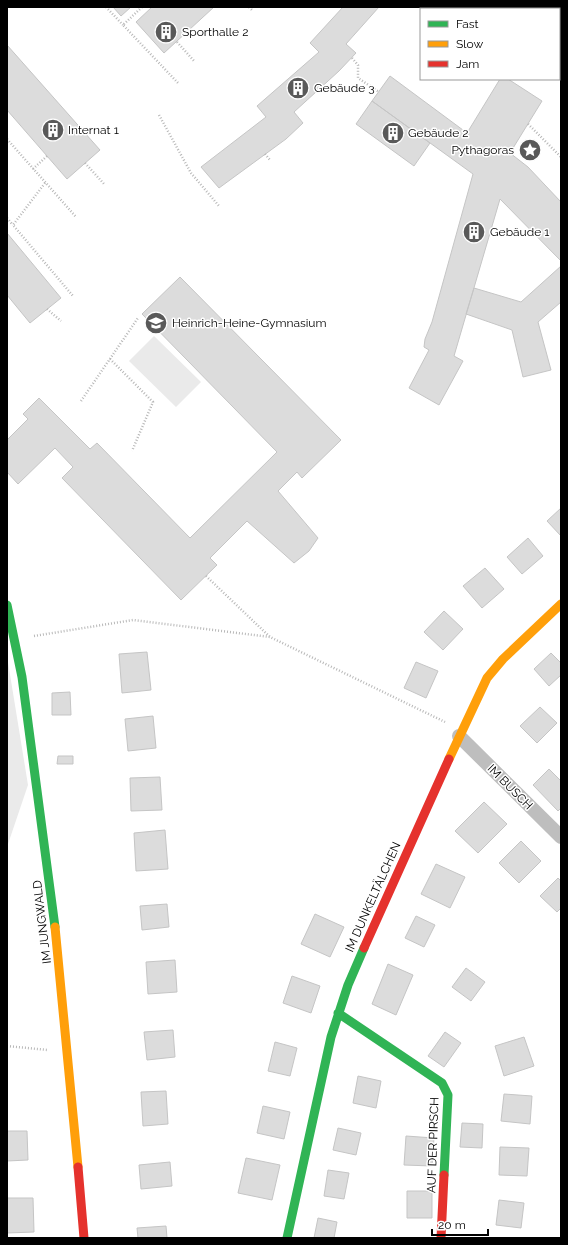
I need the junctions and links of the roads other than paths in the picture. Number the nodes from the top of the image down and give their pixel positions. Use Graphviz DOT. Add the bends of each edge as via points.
graph roads {
  1 [pos="561,604"];
  2 [pos="7,605"];
  3 [pos="459,736"];
  4 [pos="561,837"];
  5 [pos="338,1013"];
  6 [pos="84,1238"];
  7 [pos="287,1238"];
  8 [pos="441,1238"];
  1 -- 3 [label="street, IM DUNKELTÄLCHEN" via="503,659 488,678"];
  2 -- 6 [label="street, IM JUNGWALD" via="16,637 45,847 69,1052"];
  3 -- 4 [label="street, IM BUSCH"];
  3 -- 5 [label="street, IM DUNKELTÄLCHEN" via="348,985"];
  5 -- 7 [label="street, IM DUNKELTÄLCHEN"];
  5 -- 8 [label="street, AUF DER PIRSCH" via="442,1083 448,1095"];
}
